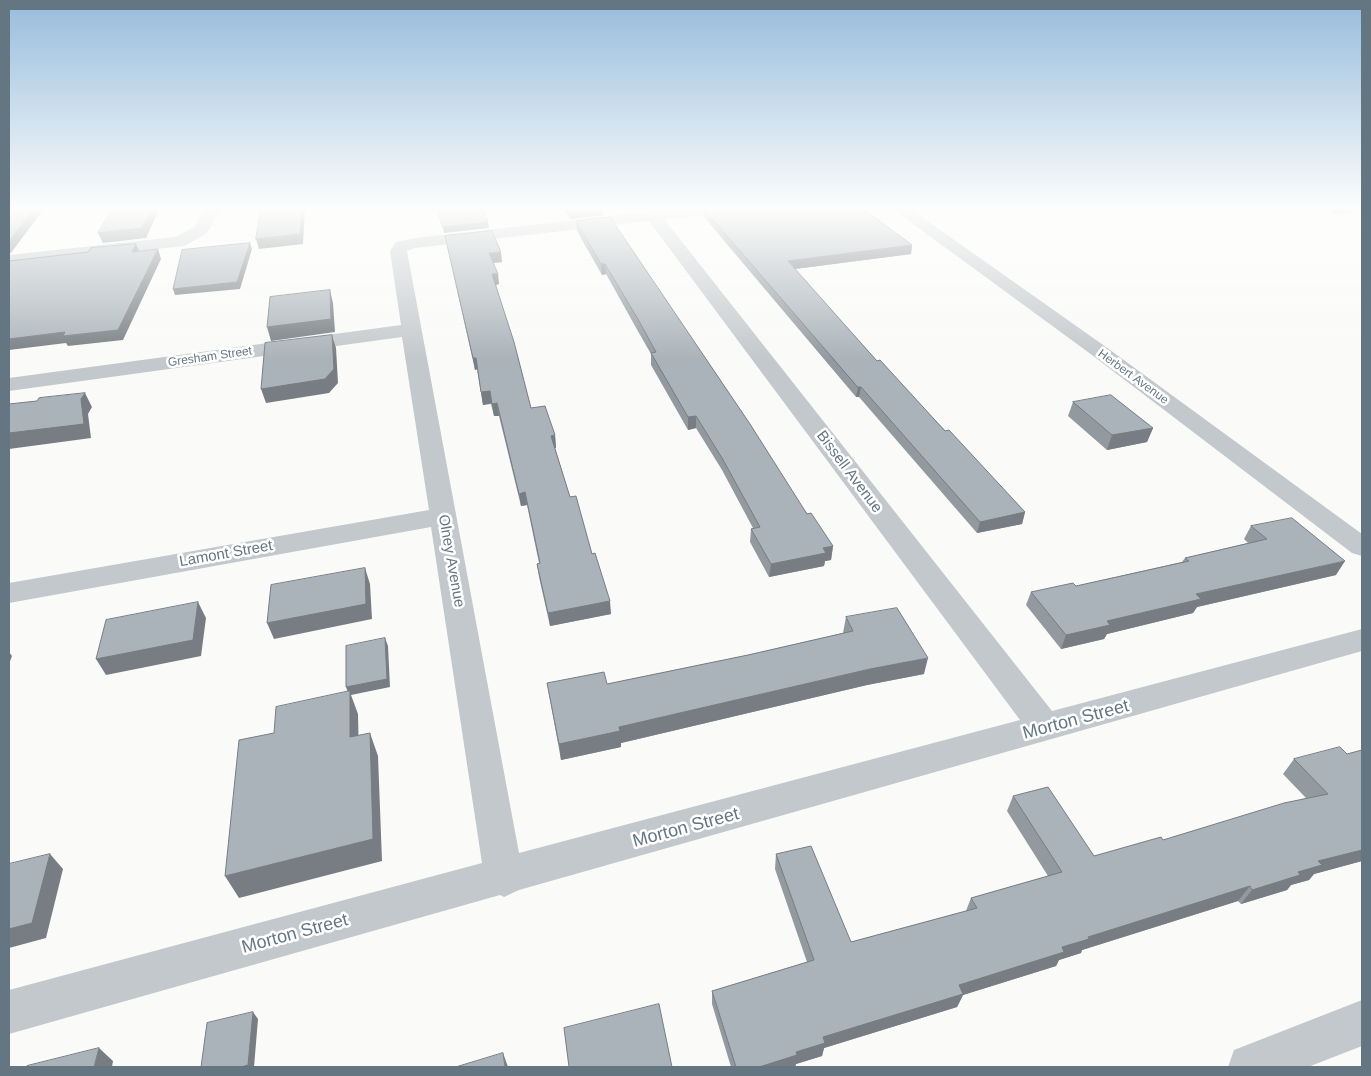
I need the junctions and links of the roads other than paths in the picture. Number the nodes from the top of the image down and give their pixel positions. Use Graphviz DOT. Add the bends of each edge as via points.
graph roads {
  1 [pos="400,260"];
  2 [pos="687,260"];
  3 [pos="972,260"];
  4 [pos="411,330"];
  5 [pos="9,384"];
  6 [pos="443,516"];
  7 [pos="1362,548"];
  8 [pos="9,593"];
  9 [pos="1362,640"];
  10 [pos="1045,728"];
  11 [pos="504,878"];
  12 [pos="9,1012"];
  13 [pos="1362,1023"];
  14 [pos="1252,1067"];
  1 -- 4 [label="street, Olney Avenue"];
  2 -- 10 [label="street, Bissell Avenue"];
  3 -- 7 [label="street, Herbert Avenue"];
  4 -- 5 [label="street, Gresham Street"];
  4 -- 6 [label="street, Olney Avenue"];
  6 -- 8 [label="street, Lamont Street"];
  6 -- 11 [label="street, Olney Avenue"];
  9 -- 10 [label="street, Morton Street"];
  10 -- 11 [label="street, Morton Street"];
  11 -- 12 [label="street, Morton Street"];
  13 -- 14 [label="street"];
}
